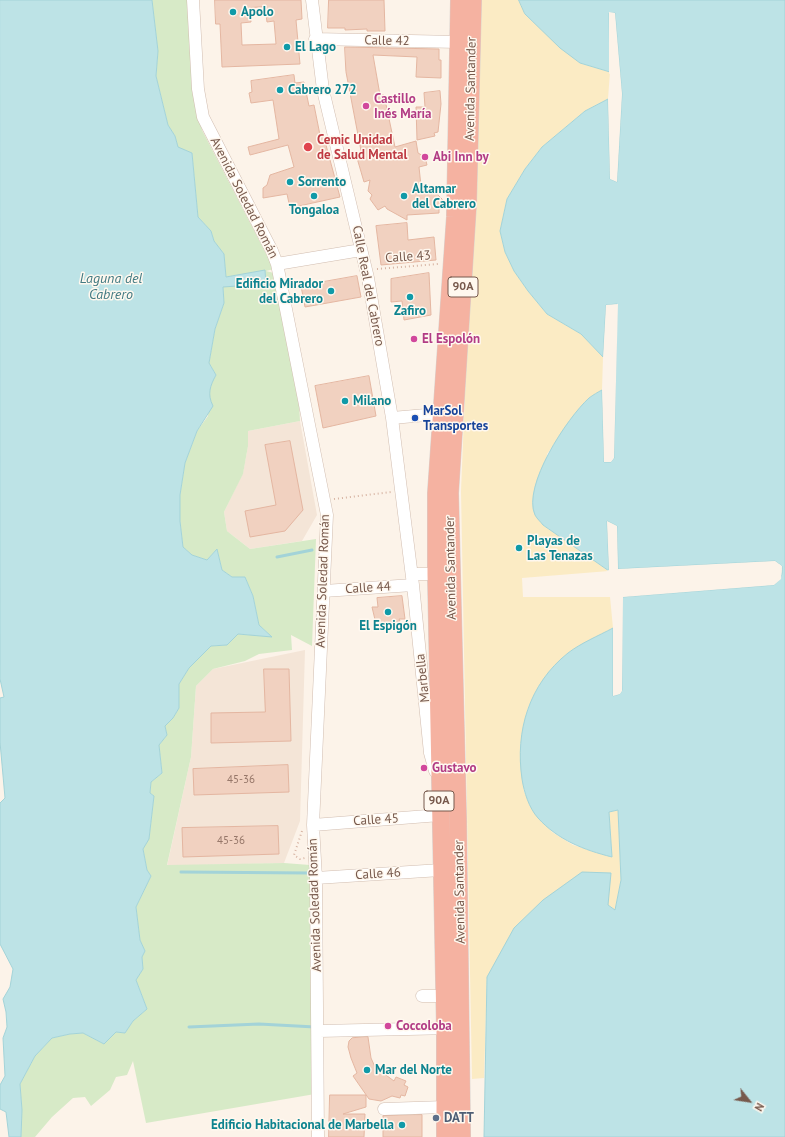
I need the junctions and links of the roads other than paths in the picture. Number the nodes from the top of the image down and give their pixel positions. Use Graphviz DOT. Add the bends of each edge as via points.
graph roads {
  1 [pos="193,0"];
  2 [pos="312,0"];
  3 [pos="459,0"];
  4 [pos="473,0"];
  5 [pos="315,39"];
  6 [pos="458,42"];
  7 [pos="361,250"];
  8 [pos="277,264"];
  9 [pos="441,417"];
  10 [pos="392,418"];
  11 [pos="444,574"];
  12 [pos="412,579"];
  13 [pos="324,591"];
  14 [pos="439,782"];
  15 [pos="440,815"];
  16 [pos="309,829"];
  17 [pos="440,870"];
  18 [pos="316,878"];
  19 [pos="422,996"];
  20 [pos="444,996"];
  21 [pos="462,1027"];
  22 [pos="444,1028"];
  23 [pos="318,1031"];
  24 [pos="445,1106"];
  25 [pos="384,1109"];
  26 [pos="318,1137"];
  27 [pos="445,1137"];
  28 [pos="462,1137"];
  1 -- 8 [label="street, Avenida Soledad Román" via="198,89 203,117"];
  2 -- 5 [label="street, Calle Real del Cabrero"];
  3 -- 6 [label="highway, Avenida Santander / 90A"];
  4 -- 11 [label="highway, Avenida Santander / 90A" via="468,203"];
  5 -- 6 [label="street, Calle 42"];
  5 -- 7 [label="street, Calle Real del Cabrero" via="323,90"];
  6 -- 9 [label="highway, Avenida Santander / 90A" via="455,217"];
  7 -- 8 [label="street"];
  7 -- 10 [label="street, Calle Real del Cabrero"];
  8 -- 13 [label="street, Avenida Soledad Román" via="325,500 327,531"];
  9 -- 10 [label="street" via="426,415"];
  9 -- 11 [label="highway, Avenida Santander / 90A" via="436,493"];
  10 -- 12 [label="street, Calle Real del Cabrero"];
  11 -- 12 [label="street, Calle 44"];
  11 -- 14 [label="highway, Avenida Santander / 90A"];
  11 -- 21 [label="highway, Avenida Santander / 90A"];
  12 -- 13 [label="street, Calle 44"];
  12 -- 14 [label="street, Marbella" via="430,753"];
  13 -- 16 [label="street, Avenida Soledad Román"];
  14 -- 15 [label="highway, Avenida Santander / 90A"];
  15 -- 16 [label="street, Calle 45"];
  15 -- 17 [label="highway, Avenida Santander / 90A"];
  16 -- 18 [label="street, Avenida Soledad Román"];
  17 -- 18 [label="street, Calle 46"];
  17 -- 20 [label="highway, Avenida Santander / 90A"];
  18 -- 23 [label="street, Avenida Soledad Román"];
  19 -- 20 [label="street"];
  20 -- 22 [label="highway, Avenida Santander / 90A"];
  21 -- 22 [label="street"];
  21 -- 28 [label="highway, Avenida Santander / 90A"];
  22 -- 23 [label="street"];
  22 -- 24 [label="highway, Avenida Santander / 90A"];
  23 -- 26 [label="street, Avenida Soledad Román"];
  24 -- 25 [label="street"];
  24 -- 27 [label="highway, Avenida Santander / 90A"];
}
